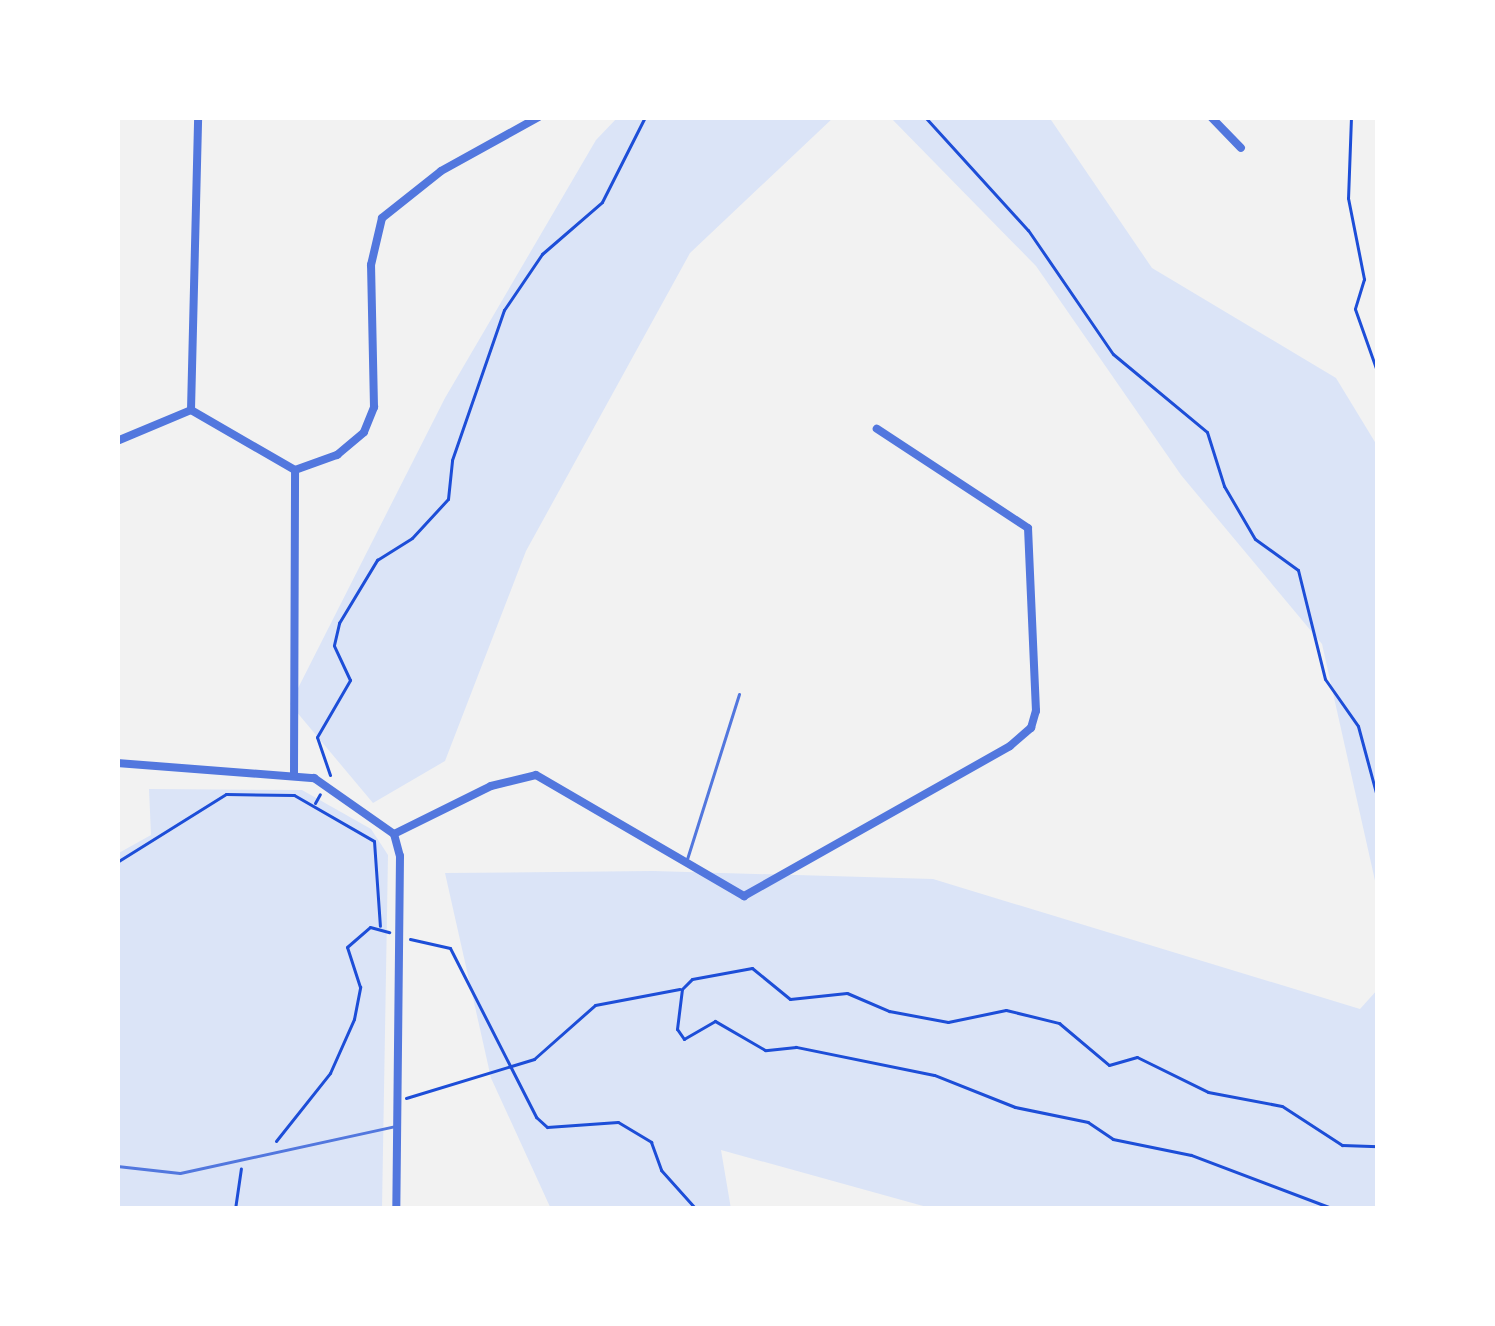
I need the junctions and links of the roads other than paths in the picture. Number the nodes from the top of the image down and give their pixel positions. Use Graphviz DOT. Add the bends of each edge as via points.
graph roads {
  1 [pos="199,117"];
  2 [pos="539,117"];
  3 [pos="1211,117"];
  4 [pos="1241,148"];
  5 [pos="191,410"];
  6 [pos="878,429"];
  7 [pos="117,441"];
  8 [pos="295,470"];
  9 [pos="740,694"];
  10 [pos="117,763"];
  11 [pos="294,774"];
  12 [pos="394,834"];
  13 [pos="686,861"];
  14 [pos="397,1125"];
  15 [pos="117,1166"];
  16 [pos="396,1209"];
  1 -- 5 [label="street"];
  2 -- 8 [label="street" via="441,171 382,218 371,265 374,407 364,432 337,455"];
  3 -- 4 [label="street"];
  5 -- 7 [label="street"];
  5 -- 8 [label="street"];
  6 -- 13 [label="street" via="1028,528 1031,728 744,896"];
  8 -- 11 [label="street"];
  9 -- 13 [label="lane"];
  10 -- 11 [label="street" via="220,776"];
  11 -- 12 [label="street" via="325,785"];
  12 -- 13 [label="street" via="491,786 536,775"];
  12 -- 14 [label="street"];
  14 -- 15 [label="lane" via="180,1173"];
  14 -- 16 [label="street"];
}
